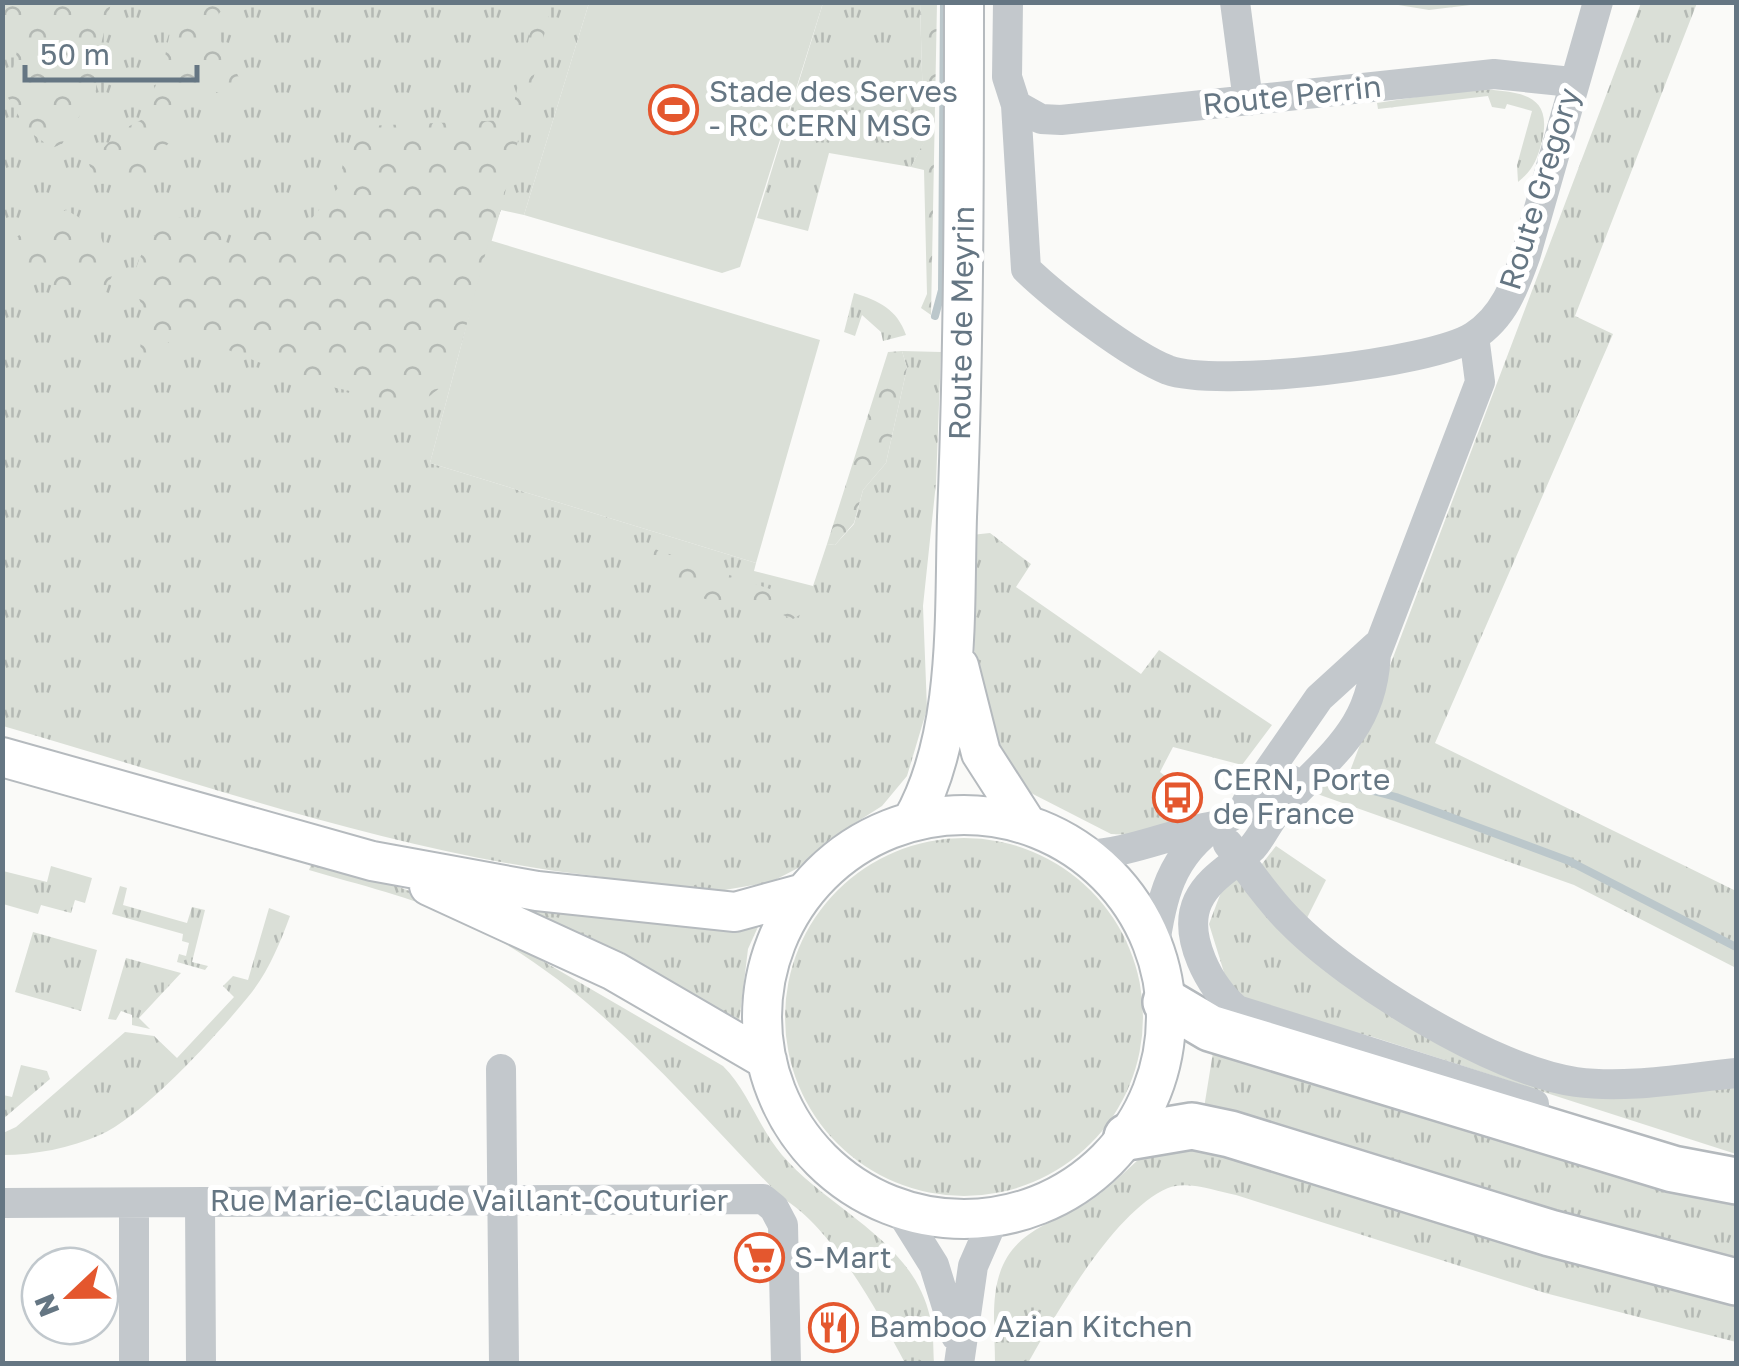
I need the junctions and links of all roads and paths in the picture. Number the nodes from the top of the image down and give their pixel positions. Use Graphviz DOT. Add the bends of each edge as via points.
graph roads {
  1 [pos="964,2"];
  2 [pos="1008,2"];
  3 [pos="1235,2"];
  4 [pos="1598,2"];
  5 [pos="1572,82"];
  6 [pos="1248,101"];
  7 [pos="1016,105"];
  8 [pos="1474,336"];
  9 [pos="953,642"];
  10 [pos="1376,646"];
  11 [pos="2,756"];
  12 [pos="1227,819"];
  13 [pos="912,821"];
  14 [pos="1026,822"];
  15 [pos="1085,855"];
  16 [pos="1240,859"];
  17 [pos="372,860"];
  18 [pos="804,893"];
  19 [pos="1154,951"];
  20 [pos="1166,1002"];
  21 [pos="767,1060"];
  22 [pos="501,1069"];
  23 [pos="1736,1074"];
  24 [pos="1128,1137"];
  25 [pos="1736,1169"];
  26 [pos="1736,1181"];
  27 [pos="503,1202"];
  28 [pos="2,1203"];
  29 [pos="134,1203"];
  30 [pos="200,1203"];
  31 [pos="899,1209"];
  32 [pos="994,1218"];
  33 [pos="1736,1282"];
  34 [pos="958,1354"];
  35 [pos="134,1364"];
  36 [pos="201,1364"];
  37 [pos="504,1364"];
  38 [pos="786,1364"];
  1 -- 9 [label="main road, Route de Meyrin"];
  2 -- 7 [label="street" via="1008,77"];
  3 -- 6 [label="street"];
  4 -- 5 [label="street, Route Gregory"];
  5 -- 6 [label="street, Route Perrin" via="1494,74"];
  5 -- 8 [label="street, Route Gregory" via="1512,292"];
  6 -- 7 [label="street, Route Perrin" via="1061,120 1041,119"];
  7 -- 8 [label="street" via="1026,269 1149,360 1226,380 1436,350"];
  8 -- 10 [label="street" via="1480,382"];
  9 -- 13 [label="main road, Route de Meyrin" via="939,758"];
  9 -- 14 [label="main road, Route de Meyrin" via="980,753"];
  10 -- 12 [label="street" via="1371,674 1341,729 1282,788"];
  10 -- 16 [label="street" via="1376,676 1351,737 1276,812"];
  11 -- 17 [label="main road"];
  12 -- 15 [label="street" via="1127,852"];
  12 -- 16 [label="street"];
  12 -- 19 [label="street" via="1186,854 1166,882"];
  13 -- 14 [label="main road" via="966,814"];
  13 -- 18 [label="main road" via="853,848"];
  14 -- 15 [label="main road"];
  15 -- 19 [label="main road" via="1130,904"];
  16 -- 23 [label="street" via="1277,908 1321,948 1502,1062 1555,1079 1612,1084"];
  16 -- 25 [label="street" via="1207,887 1194,920 1212,982 1237,1010"];
  17 -- 18 [label="main road" via="690,910 740,912"];
  17 -- 21 [label="main road" via="614,971"];
  18 -- 21 [label="main road" via="766,969"];
  19 -- 20 [label="main road"];
  20 -- 24 [label="main road" via="1158,1076"];
  20 -- 26 [label="highway" via="1210,1028 1673,1170"];
  21 -- 31 [label="main road" via="804,1141 852,1185"];
  22 -- 27 [label="street"];
  24 -- 32 [label="main road" via="1071,1188"];
  24 -- 33 [label="highway" via="1192,1126 1230,1134"];
  27 -- 30 [label="street, Rue Marie-Claude Vaillant-Couturier"];
  27 -- 37 [label="street"];
  27 -- 38 [label="street, Rue Marie-Claude Vaillant-Couturier" via="763,1199 783,1225"];
  28 -- 29 [label="street, Rue Marie-Claude Vaillant-Couturier"];
  29 -- 30 [label="street, Rue Marie-Claude Vaillant-Couturier"];
  29 -- 35 [label="street"];
  30 -- 36 [label="street"];
  31 -- 32 [label="main road" via="945,1220"];
  31 -- 34 [label="street" via="934,1265"];
  32 -- 34 [label="street" via="973,1266"];
}
